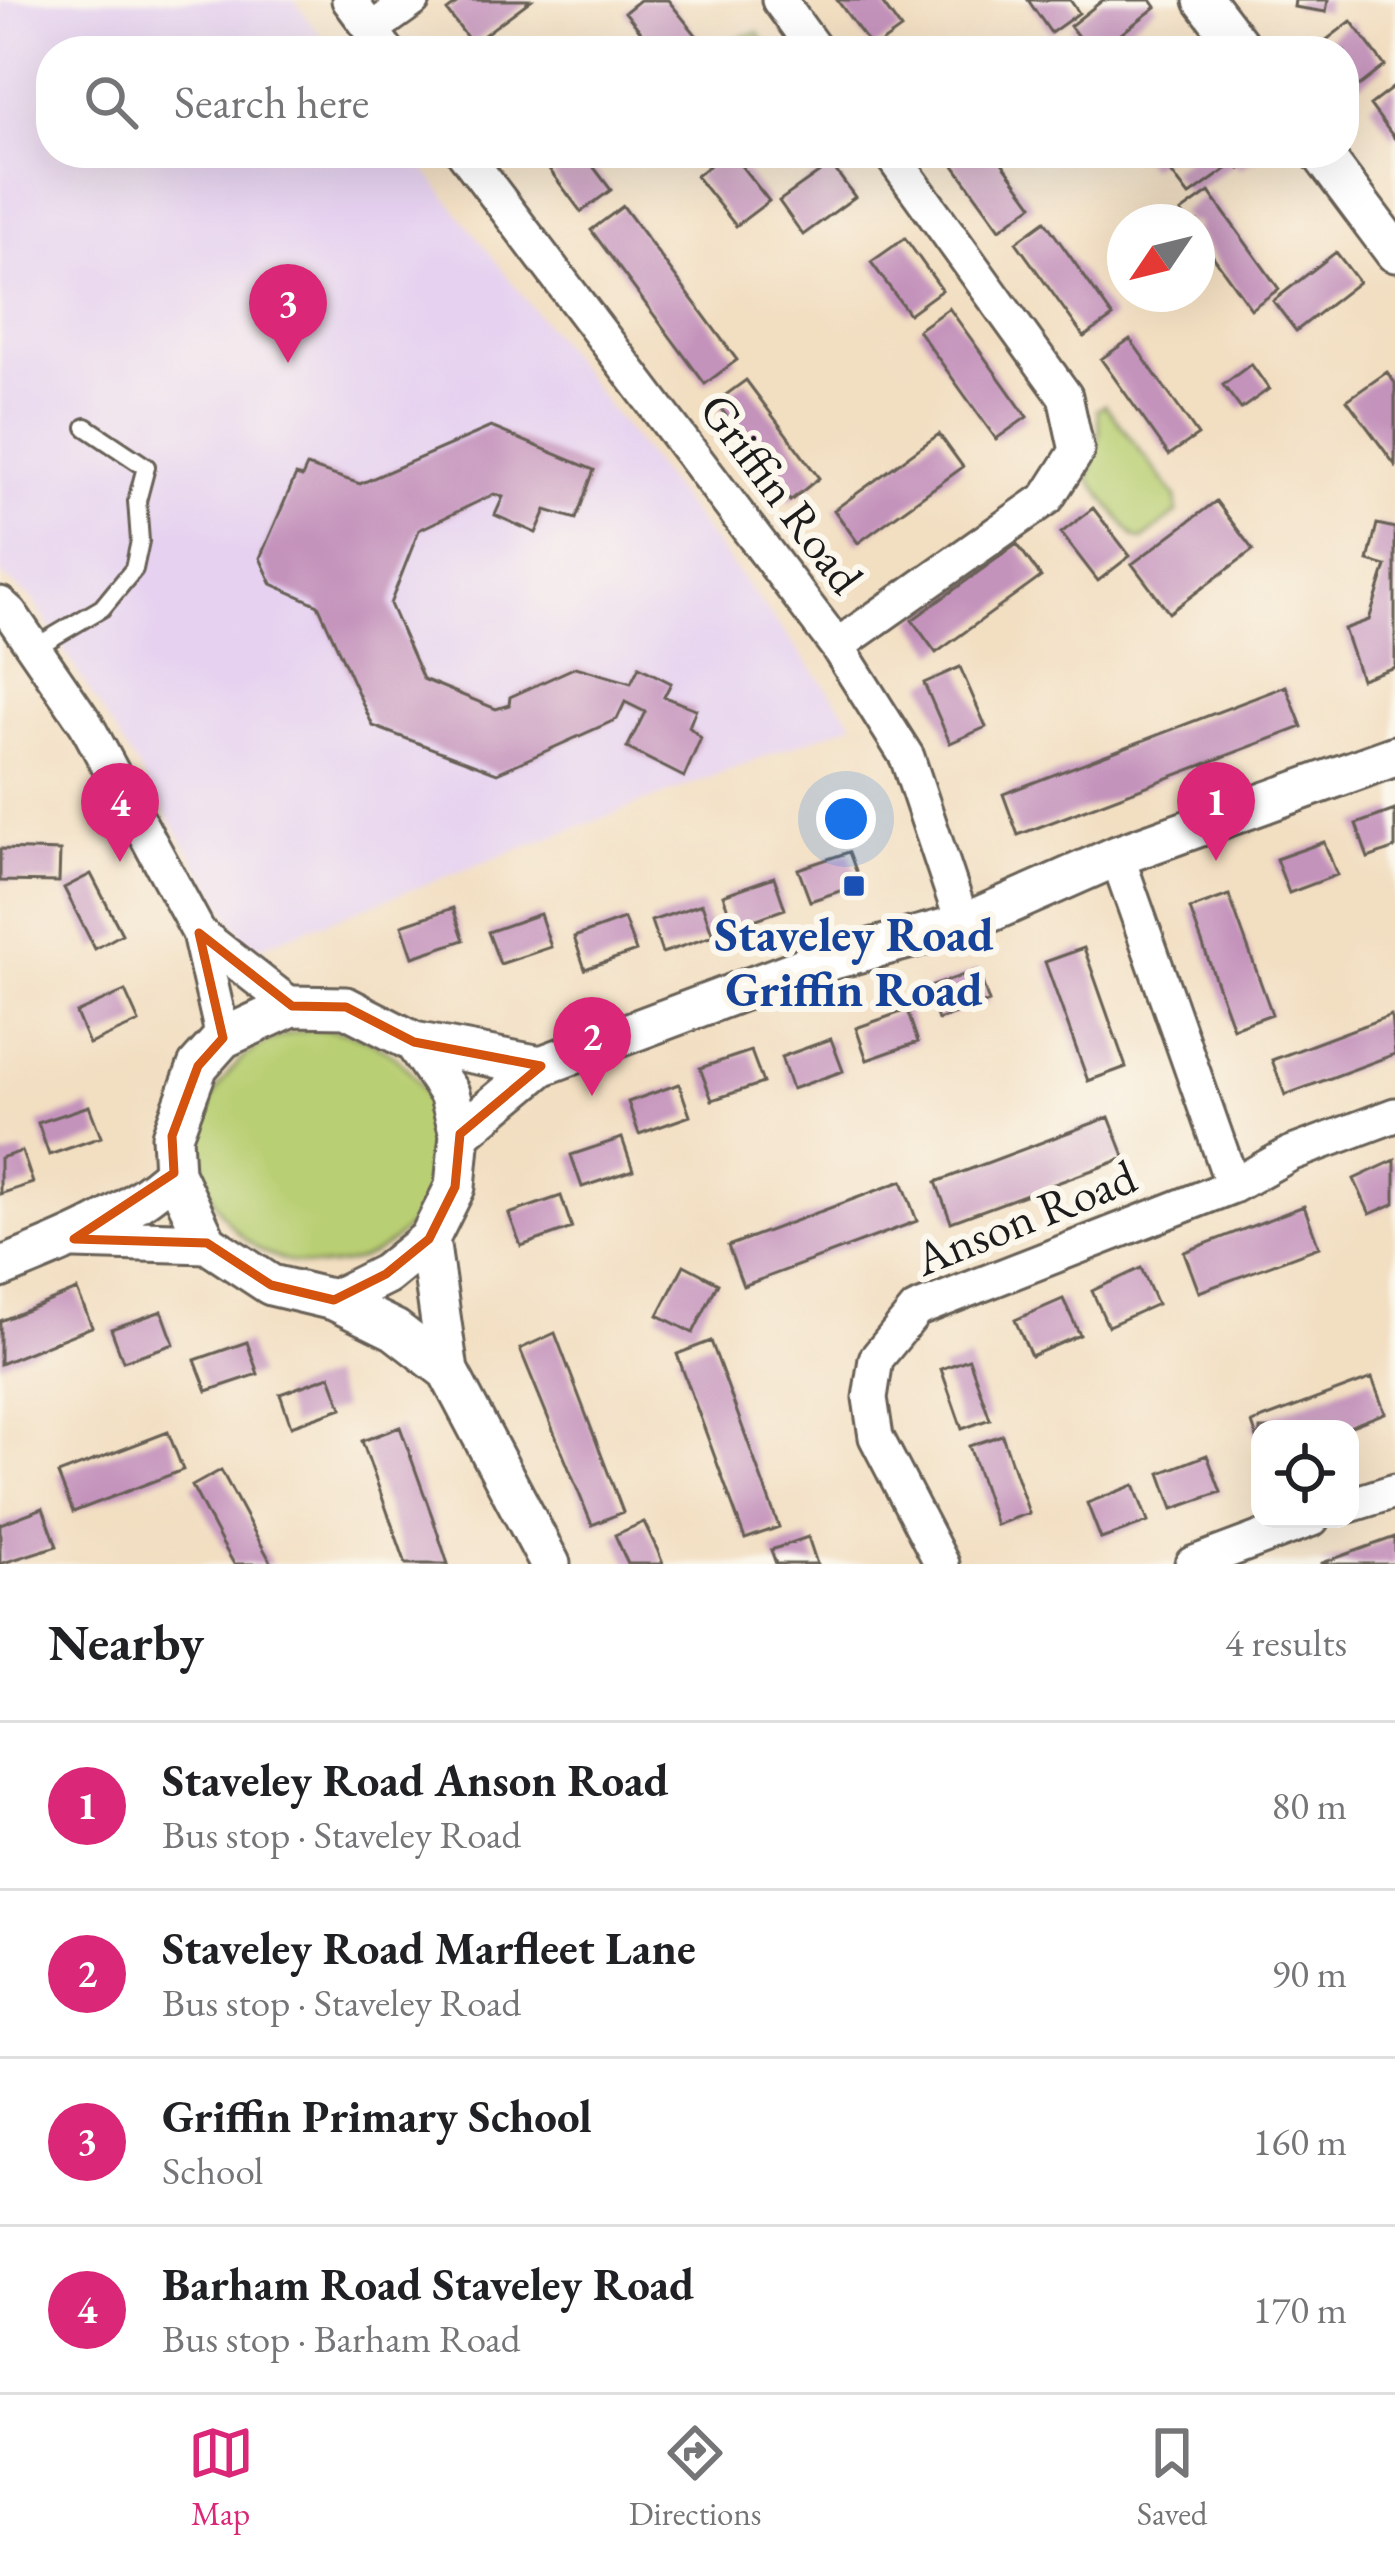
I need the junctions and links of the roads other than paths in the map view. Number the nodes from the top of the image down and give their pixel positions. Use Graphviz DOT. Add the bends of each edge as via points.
graph roads {
  1 [pos="349,0"];
  2 [pos="413,0"];
  3 [pos="779,0"];
  4 [pos="1204,0"];
  5 [pos="376,36"];
  6 [pos="382,36"];
  7 [pos="805,36"];
  8 [pos="1232,36"];
  9 [pos="475,168"];
  10 [pos="901,168"];
  11 [pos="1332,168"];
  12 [pos="1395,252"];
  13 [pos="86,427"];
  14 [pos="0,604"];
  15 [pos="837,646"];
  16 [pos="34,648"];
  17 [pos="1395,756"];
  18 [pos="1118,856"];
  19 [pos="963,924"];
  20 [pos="200,933"];
  21 [pos="292,1006"];
  22 [pos="223,1038"];
  23 [pos="414,1042"];
  24 [pos="541,1066"];
  25 [pos="1395,1115"];
  26 [pos="460,1134"];
  27 [pos="174,1173"];
  28 [pos="1233,1186"];
  29 [pos="74,1239"];
  30 [pos="429,1239"];
  31 [pos="207,1243"];
  32 [pos="0,1268"];
  33 [pos="334,1300"];
  34 [pos="448,1371"];
  35 [pos="1395,1491"];
  36 [pos="1359,1501"];
  37 [pos="1288,1528"];
  38 [pos="550,1564"];
  39 [pos="942,1564"];
  40 [pos="1192,1564"];
  1 -- 5 [label="street"];
  2 -- 6 [label="street"];
  3 -- 7 [label="street"];
  4 -- 8 [label="street"];
  9 -- 15 [label="street, Griffin Road"];
  10 -- 15 [label="street" via="1065,396 1077,451 1047,498"];
  11 -- 12 [label="street"];
  13 -- 16 [label="lane" via="146,467 134,569 102,608"];
  14 -- 16 [label="street"];
  15 -- 19 [label="street, Griffin Road" via="908,757"];
  16 -- 20 [label="street" via="86,724"];
  17 -- 18 [label="street"];
  18 -- 19 [label="street"];
  18 -- 28 [label="street"];
  19 -- 24 [label="street" via="808,966"];
  20 -- 21 [label="street"];
  20 -- 22 [label="street"];
  21 -- 22 [label="street"];
  21 -- 23 [label="street" via="346,1007"];
  22 -- 27 [label="street" via="198,1066 172,1136"];
  23 -- 24 [label="street"];
  23 -- 26 [label="street" via="449,1093"];
  24 -- 26 [label="street"];
  25 -- 28 [label="street, Anson Road" via="1290,1154"];
  26 -- 30 [label="street" via="455,1187"];
  27 -- 29 [label="street"];
  27 -- 31 [label="street"];
  28 -- 39 [label="street, Anson Road" via="916,1310 876,1360 875,1437"];
  29 -- 31 [label="street"];
  29 -- 32 [label="street"];
  30 -- 33 [label="street" via="386,1274"];
  30 -- 34 [label="street"];
  31 -- 33 [label="street" via="271,1285"];
  33 -- 34 [label="street" via="394,1330"];
  34 -- 38 [label="street"];
  35 -- 36 [label="street"];
  37 -- 40 [label="street"];
}
